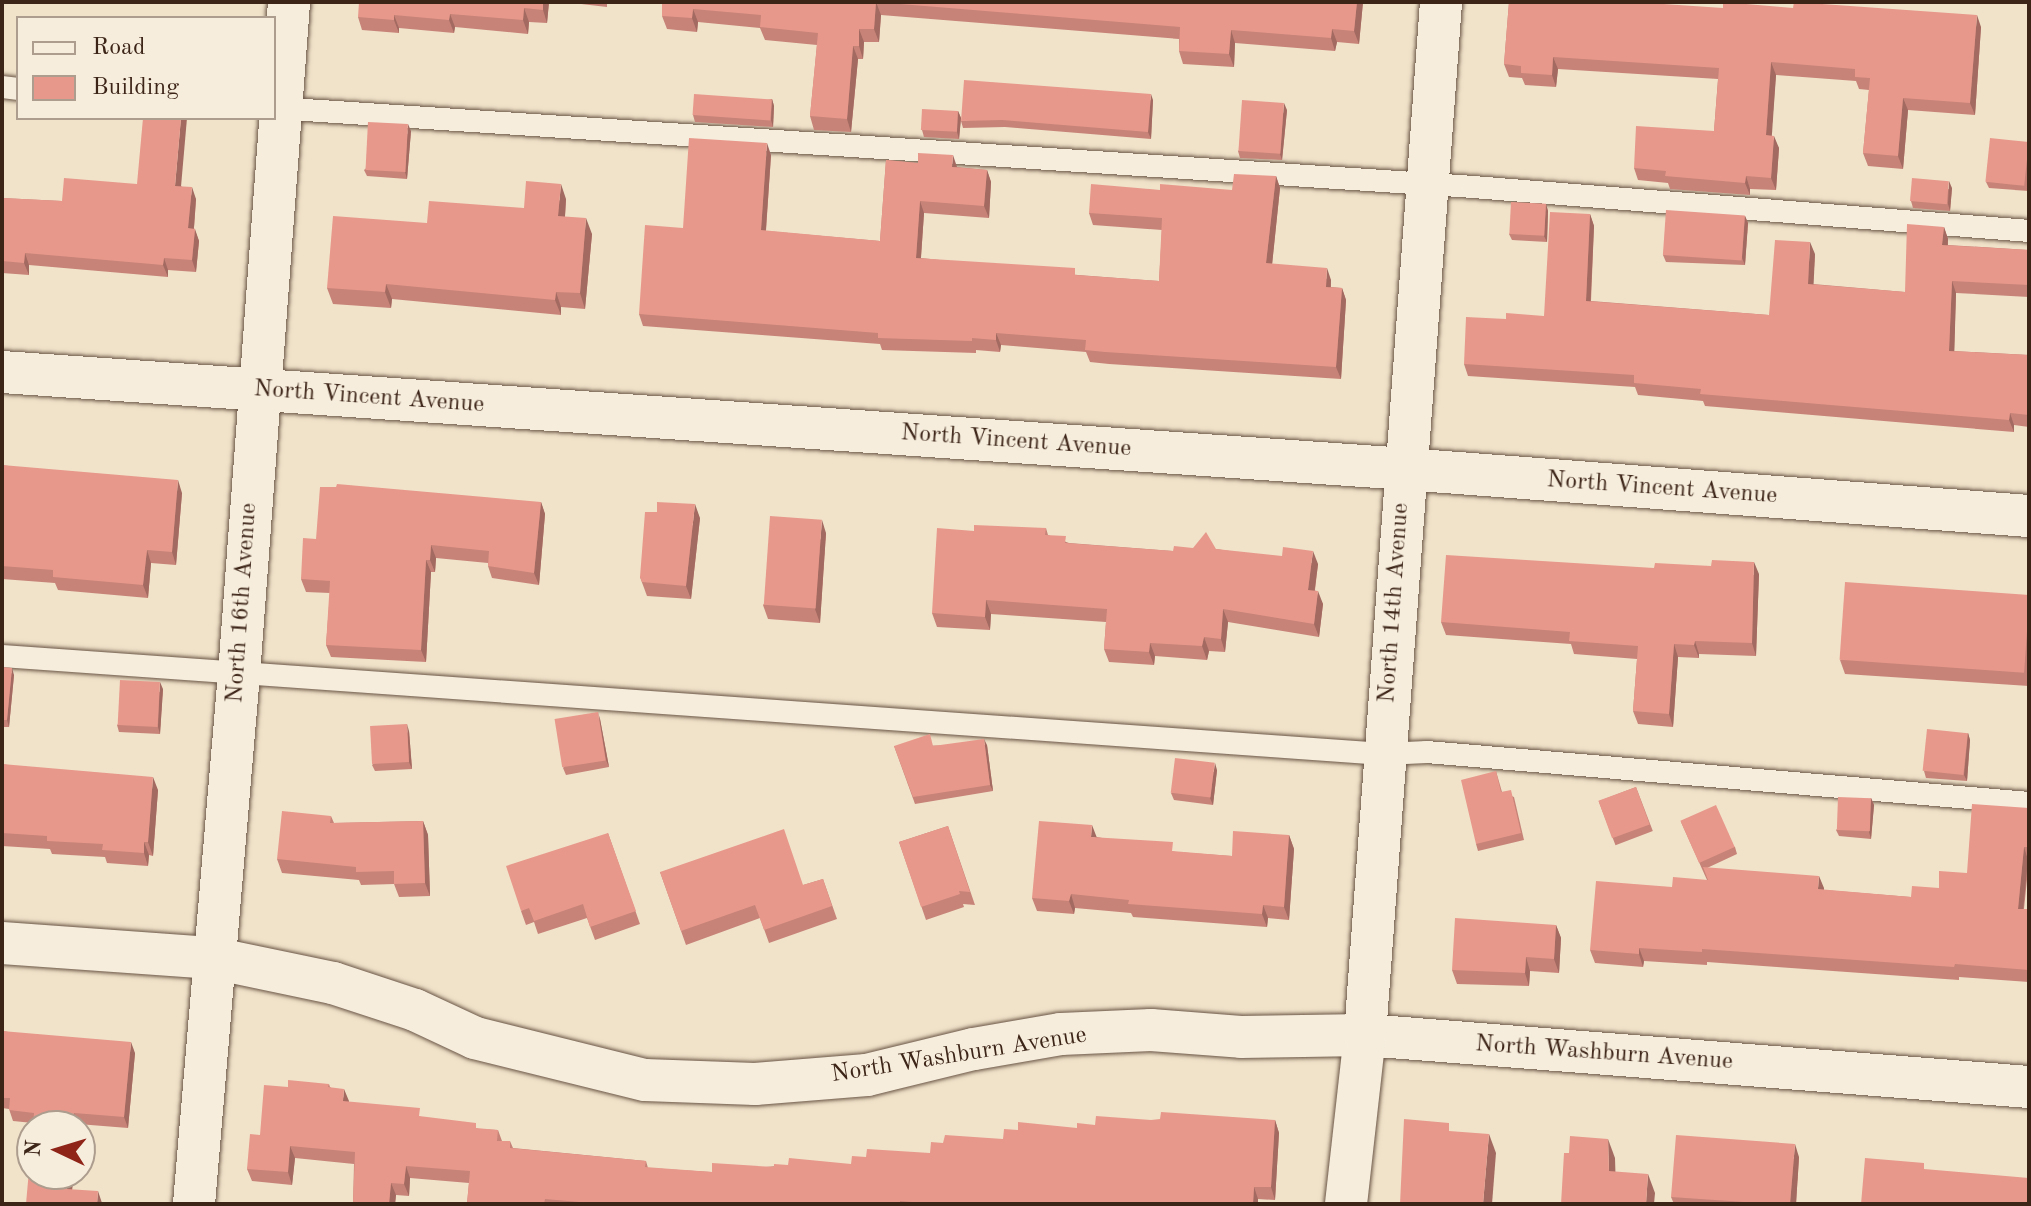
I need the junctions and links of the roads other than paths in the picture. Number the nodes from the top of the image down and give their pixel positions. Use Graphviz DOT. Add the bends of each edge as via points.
graph roads {
  1 [pos="289,2"];
  2 [pos="1441,2"];
  3 [pos="277,108"];
  4 [pos="1427,184"];
  5 [pos="2029,231"];
  6 [pos="2,372"];
  7 [pos="258,390"];
  8 [pos="1405,469"];
  9 [pos="2029,516"];
  10 [pos="2,656"];
  11 [pos="239,674"];
  12 [pos="1384,754"];
  13 [pos="2029,803"];
  14 [pos="2,943"];
  15 [pos="213,958"];
  16 [pos="1365,1035"];
  17 [pos="2029,1087"];
  18 [pos="194,1204"];
  19 [pos="1346,1204"];
  1 -- 3 [label="street, North 16th Avenue"];
  2 -- 4 [label="street, North 14th Avenue"];
  3 -- 4 [label="lane"];
  3 -- 7 [label="street, North 16th Avenue"];
  4 -- 5 [label="lane"];
  4 -- 8 [label="street, North 14th Avenue"];
  6 -- 7 [label="street, North Vincent Avenue"];
  7 -- 8 [label="street, North Vincent Avenue"];
  7 -- 11 [label="street, North 16th Avenue"];
  8 -- 9 [label="street, North Vincent Avenue"];
  8 -- 12 [label="street, North 14th Avenue"];
  10 -- 11 [label="lane"];
  11 -- 12 [label="lane"];
  11 -- 15 [label="street, North 16th Avenue"];
  12 -- 13 [label="lane" via="1443,753"];
  12 -- 16 [label="street, North 14th Avenue"];
  14 -- 15 [label="street, North Washburn Avenue"];
  15 -- 16 [label="street, North Washburn Avenue" via="333,983 415,1010 475,1038 645,1080 755,1084 867,1075 1061,1034 1151,1030 1241,1037"];
  15 -- 18 [label="street, North 16th Avenue"];
  16 -- 17 [label="street, North Washburn Avenue"];
  16 -- 19 [label="street, North 14th Avenue"];
}
